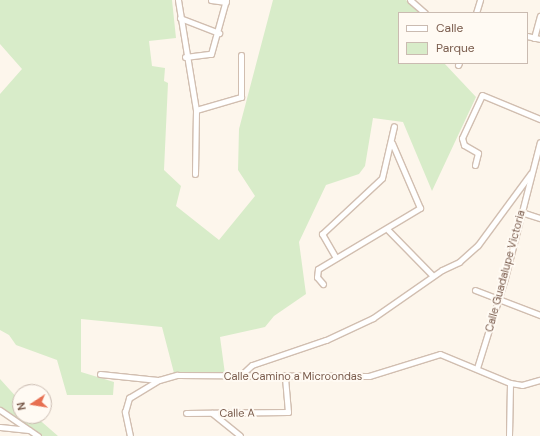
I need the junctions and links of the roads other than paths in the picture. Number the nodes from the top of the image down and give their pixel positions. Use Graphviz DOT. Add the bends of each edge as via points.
graph roads {
  1 [pos="178,0"];
  2 [pos="211,0"];
  3 [pos="410,0"];
  4 [pos="480,0"];
  5 [pos="226,1"];
  6 [pos="424,12"];
  7 [pos="476,12"];
  8 [pos="540,16"];
  9 [pos="180,18"];
  10 [pos="218,33"];
  11 [pos="528,36"];
  12 [pos="534,38"];
  13 [pos="540,39"];
  14 [pos="241,55"];
  15 [pos="185,57"];
  16 [pos="196,110"];
  17 [pos="540,119"];
  18 [pos="394,126"];
  19 [pos="540,142"];
  20 [pos="392,143"];
  21 [pos="475,165"];
  22 [pos="531,173"];
  23 [pos="194,174"];
  24 [pos="521,212"];
  25 [pos="540,218"];
  26 [pos="388,230"];
  27 [pos="336,258"];
  28 [pos="433,276"];
  29 [pos="323,284"];
  30 [pos="475,290"];
  31 [pos="499,298"];
  32 [pos="540,315"];
  33 [pos="477,368"];
  34 [pos="100,374"];
  35 [pos="240,376"];
  36 [pos="285,377"];
  37 [pos="159,380"];
  38 [pos="540,380"];
  39 [pos="510,384"];
  40 [pos="0,410"];
  41 [pos="186,413"];
  42 [pos="212,413"];
  43 [pos="0,427"];
  44 [pos="32,430"];
  45 [pos="38,436"];
  46 [pos="130,436"];
  47 [pos="240,436"];
  48 [pos="509,436"];
  1 -- 9 [label="street"];
  2 -- 5 [label="street"];
  3 -- 6 [label="street"];
  4 -- 7 [label="street"];
  5 -- 10 [label="street"];
  8 -- 12 [label="street"];
  9 -- 10 [label="street"];
  9 -- 15 [label="street"];
  10 -- 15 [label="street" via="208,57"];
  11 -- 12 [label="street"];
  12 -- 13 [label="street"];
  14 -- 16 [label="street" via="241,97"];
  15 -- 16 [label="street"];
  16 -- 23 [label="street"];
  17 -- 21 [label="street" via="482,96 462,138 464,145 478,153"];
  18 -- 20 [label="street"];
  19 -- 22 [label="street, Calle Guadalupe Victoria"];
  20 -- 26 [label="street" via="421,204 420,208"];
  20 -- 27 [label="street" via="382,178 322,234"];
  22 -- 24 [label="street, Calle Guadalupe Victoria"];
  22 -- 28 [label="street, Calle Guadalupe Victoria" via="478,245 459,262"];
  24 -- 25 [label="street"];
  24 -- 31 [label="street, Calle Guadalupe Victoria"];
  26 -- 27 [label="street"];
  26 -- 28 [label="street"];
  27 -- 29 [label="street" via="318,269 317,277"];
  28 -- 35 [label="street, Calle Guadalupe Victoria" via="373,318 326,340 252,365"];
  30 -- 31 [label="street"];
  31 -- 32 [label="street"];
  31 -- 33 [label="street, Calle Guadalupe Victoria"];
  33 -- 36 [label="street, Calle Camino a Microondas" via="440,354 369,376"];
  33 -- 39 [label="street, Calle Camino a Microondas"];
  34 -- 37 [label="street"];
  35 -- 36 [label="street, Calle Camino a Microondas"];
  35 -- 37 [label="street, Calle Camino a Microondas" via="177,375"];
  36 -- 42 [label="street, Calle A" via="288,412"];
  37 -- 46 [label="street, Calle Camino a Microondas" via="136,393 125,405"];
  38 -- 39 [label="street, Calle Camino a Microondas" via="522,386"];
  39 -- 48 [label="street"];
  40 -- 44 [label="street"];
  41 -- 42 [label="street, Calle A"];
  42 -- 47 [label="street"];
  43 -- 44 [label="street"];
  44 -- 45 [label="street"];
}
